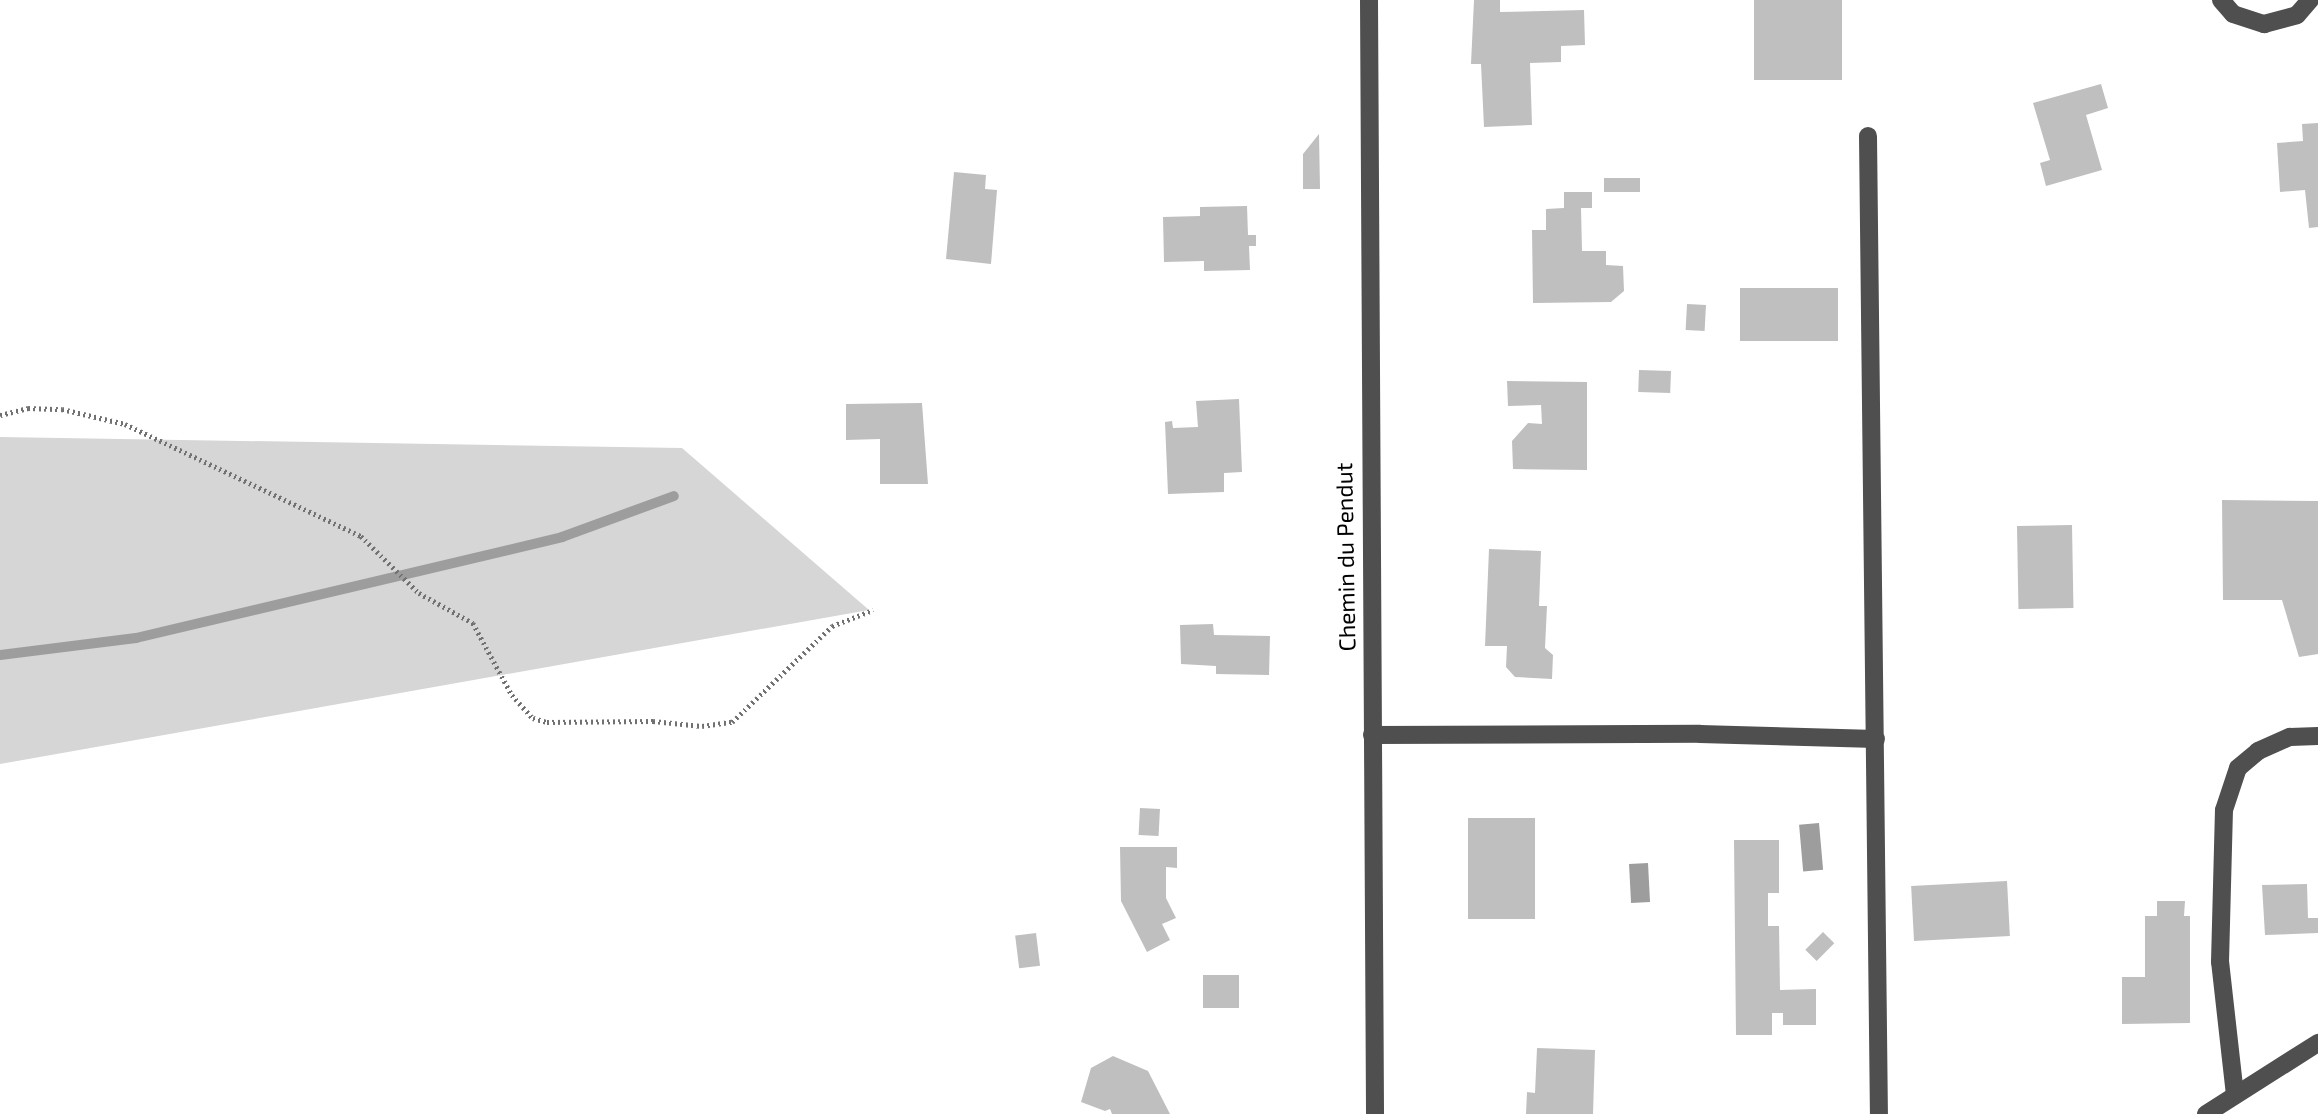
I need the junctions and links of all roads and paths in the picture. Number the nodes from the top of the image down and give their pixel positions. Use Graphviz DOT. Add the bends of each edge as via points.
graph roads {
  1 [pos="1369,0"];
  2 [pos="2221,0"];
  3 [pos="2310,0"];
  4 [pos="1868,136"];
  5 [pos="0,415"];
  6 [pos="873,610"];
  7 [pos="1371,735"];
  8 [pos="2318,736"];
  9 [pos="1877,739"];
  10 [pos="2318,1043"];
  11 [pos="2235,1096"];
  12 [pos="1374,1114"];
  13 [pos="1879,1114"];
  14 [pos="2206,1114"];
  1 -- 7 [label="street, Chemin du Pendut"];
  2 -- 3 [label="street" via="2233,14 2264,24 2297,15"];
  4 -- 9 [label="street"];
  5 -- 6 [label="path" via="28,408 62,409 125,424 361,536 419,593 473,623 512,695 533,718 547,722 653,721 702,726 732,722 832,626"];
  7 -- 9 [label="street" via="1700,734"];
  7 -- 12 [label="street, Chemin du Pendut"];
  8 -- 11 [label="street" via="2290,737 2258,751 2238,768 2224,810 2220,962"];
  9 -- 13 [label="street"];
  10 -- 11 [label="street"];
  11 -- 14 [label="street"];
}
